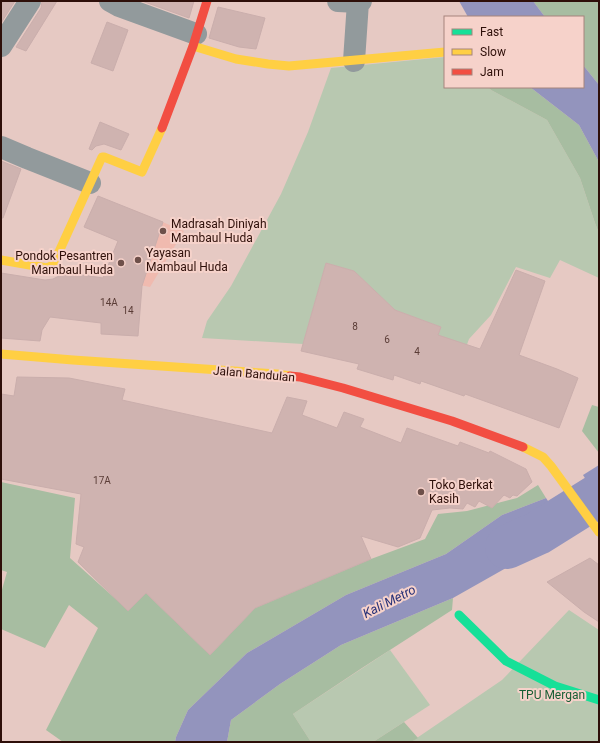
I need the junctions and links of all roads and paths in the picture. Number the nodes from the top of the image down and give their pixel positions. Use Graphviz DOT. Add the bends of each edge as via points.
graph roads {
  1 [pos="30,1"];
  2 [pos="110,1"];
  3 [pos="207,1"];
  4 [pos="352,1"];
  5 [pos="195,40"];
  6 [pos="1,46"];
  7 [pos="444,52"];
  8 [pos="354,61"];
  9 [pos="1,147"];
  10 [pos="90,183"];
  11 [pos="1,260"];
  12 [pos="1,354"];
  13 [pos="599,532"];
  14 [pos="459,615"];
  15 [pos="599,700"];
  1 -- 6 [label="street"];
  2 -- 5 [label="street"];
  3 -- 5 [label="street"];
  4 -- 8 [label="street"];
  5 -- 8 [label="street" via="236,59 268,64 289,66"];
  5 -- 10 [label="street" via="159,136 142,172 102,157"];
  7 -- 8 [label="street"];
  9 -- 10 [label="street"];
  10 -- 11 [label="street" via="53,265 47,268"];
  12 -- 13 [label="street, Jalan Bandulan" via="250,371 300,378 343,388 452,421 543,457"];
  14 -- 15 [label="street" via="506,660 556,686"];
}
